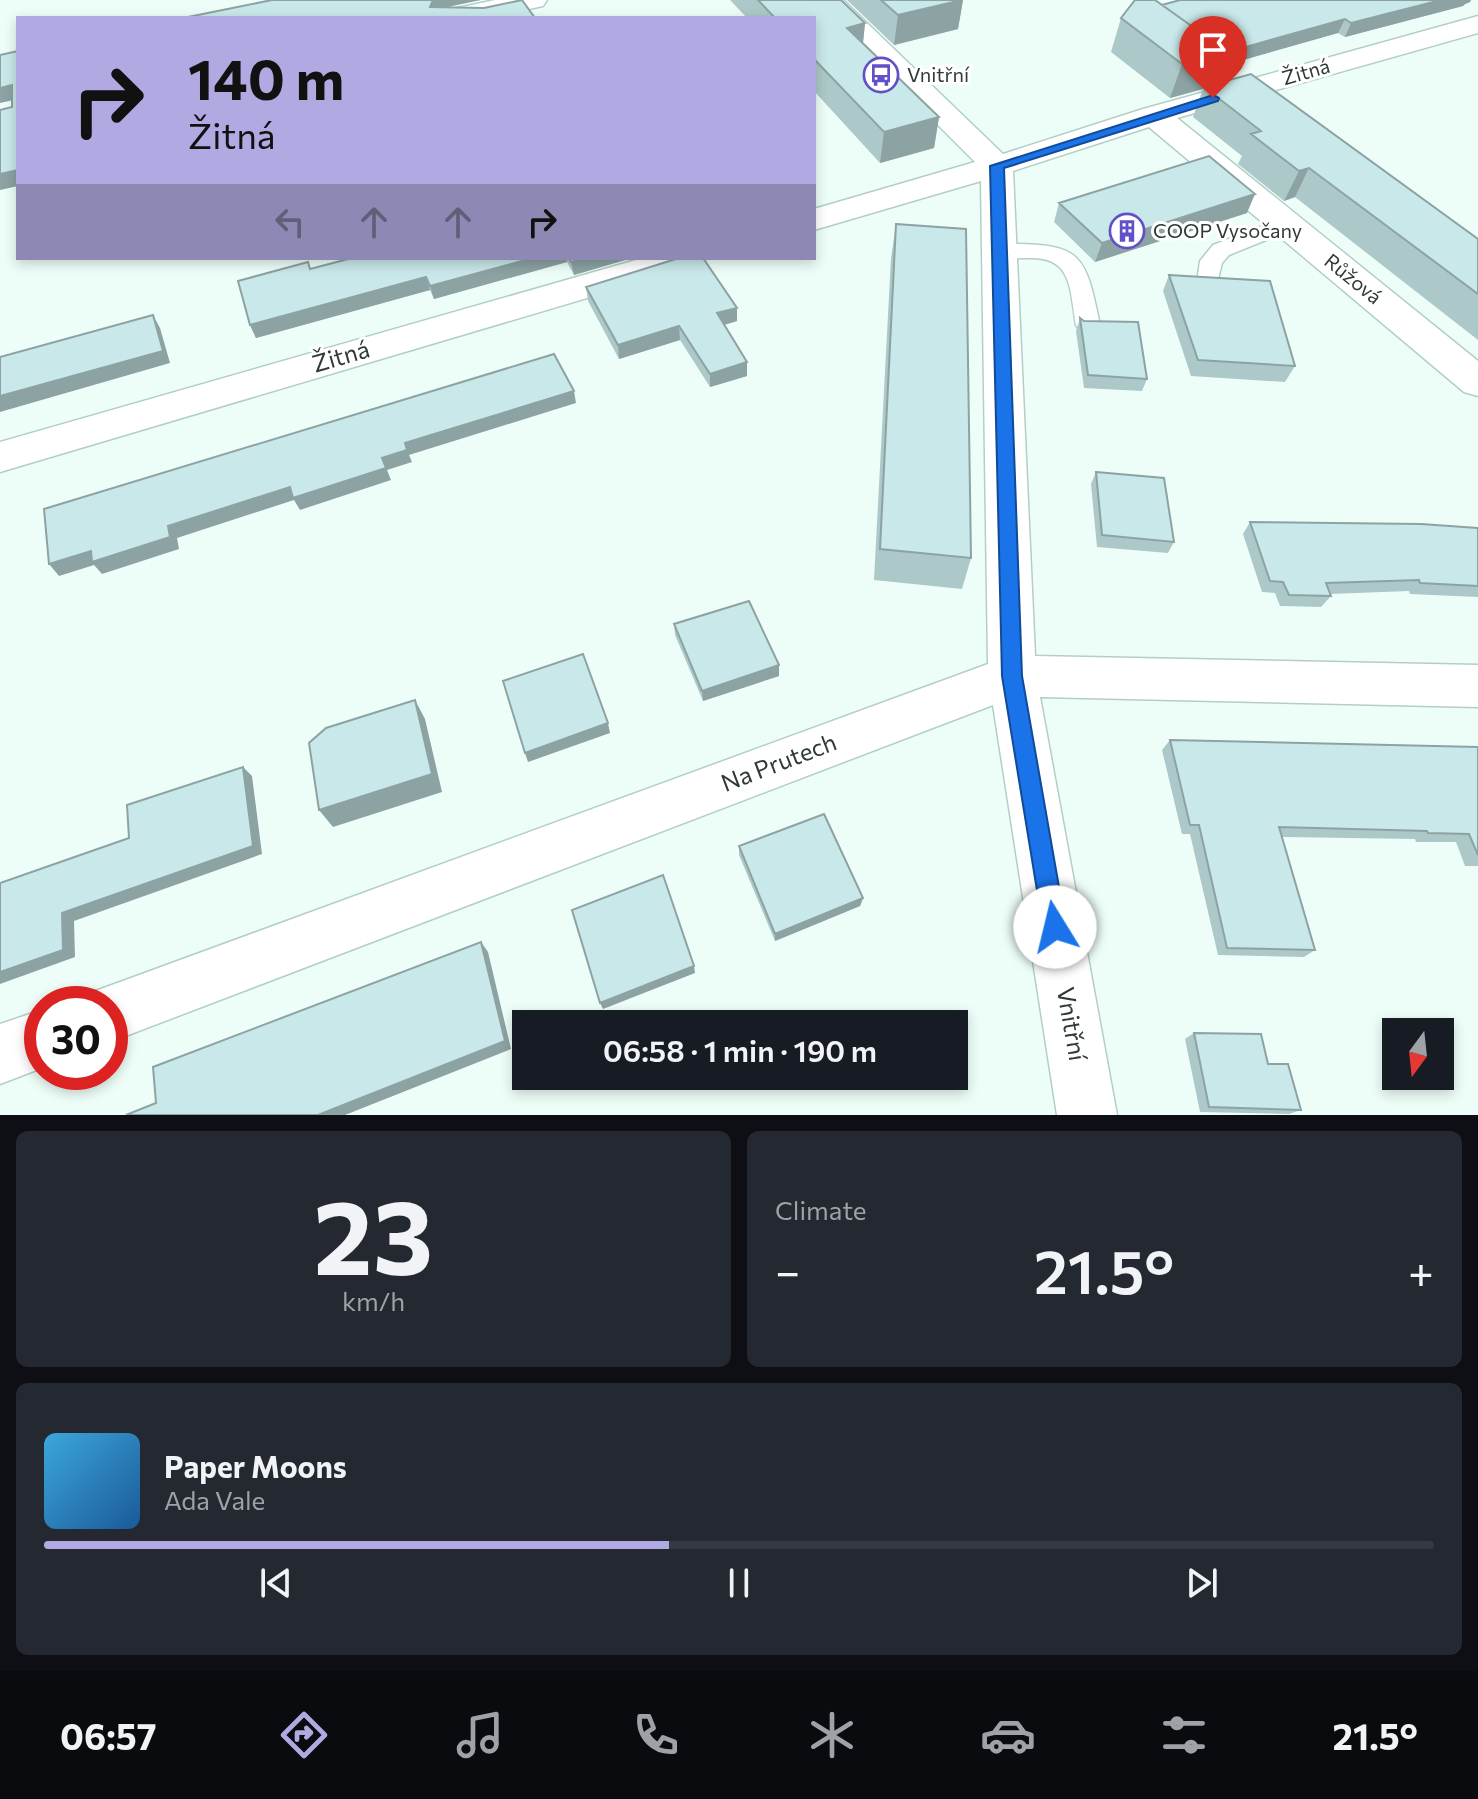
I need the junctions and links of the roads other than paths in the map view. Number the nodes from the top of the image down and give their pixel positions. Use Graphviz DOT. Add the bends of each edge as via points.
graph roads {
  1 [pos="533,0"];
  2 [pos="827,0"];
  3 [pos="458,16"];
  4 [pos="1478,24"];
  5 [pos="1154,115"];
  6 [pos="997,166"];
  7 [pos="816,219"];
  8 [pos="1285,224"];
  9 [pos="1000,251"];
  10 [pos="676,260"];
  11 [pos="1208,282"];
  12 [pos="1088,325"];
  13 [pos="1478,382"];
  14 [pos="0,457"];
  15 [pos="1012,676"];
  16 [pos="1478,686"];
  17 [pos="128,1006"];
  18 [pos="24,1045"];
  19 [pos="0,1054"];
  20 [pos="1087,1115"];
  1 -- 3 [label="street"];
  2 -- 6 [label="street"];
  4 -- 5 [label="street, Žitná"];
  5 -- 6 [label="street, Žitná"];
  5 -- 8 [label="street, Růžová"];
  6 -- 7 [label="street, Žitná"];
  6 -- 9 [label="street, Vnitřní"];
  8 -- 11 [label="lane" via="1221,250 1211,261"];
  8 -- 13 [label="street, Růžová"];
  9 -- 12 [label="lane" via="1065,257 1074,265"];
  9 -- 15 [label="street, Vnitřní"];
  10 -- 14 [label="street, Žitná"];
  15 -- 16 [label="street, Na Prutech"];
  15 -- 17 [label="street, Na Prutech"];
  15 -- 20 [label="street, Vnitřní"];
  18 -- 19 [label="street"];
}
